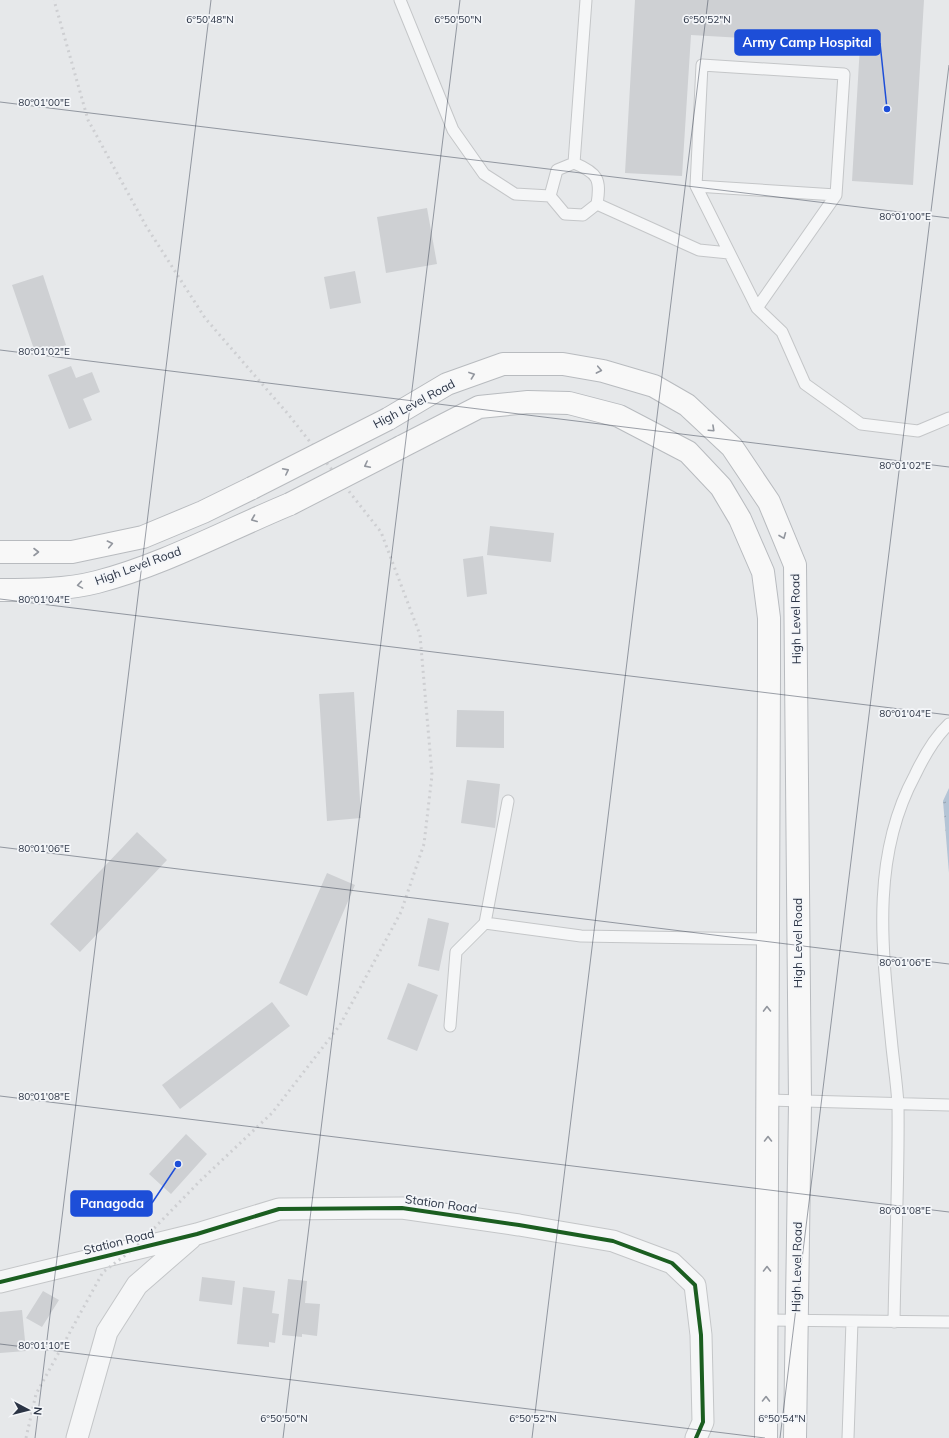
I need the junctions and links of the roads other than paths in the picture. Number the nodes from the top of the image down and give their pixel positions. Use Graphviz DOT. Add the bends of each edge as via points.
graph roads {
  1 [pos="400,0"];
  2 [pos="586,0"];
  3 [pos="574,163"];
  4 [pos="696,186"];
  5 [pos="836,194"];
  6 [pos="550,196"];
  7 [pos="597,204"];
  8 [pos="729,253"];
  9 [pos="757,308"];
  10 [pos="949,418"];
  11 [pos="0,552"];
  12 [pos="0,590"];
  13 [pos="949,724"];
  14 [pos="508,801"];
  15 [pos="484,923"];
  16 [pos="767,939"];
  17 [pos="450,1026"];
  18 [pos="768,1100"];
  19 [pos="800,1102"];
  20 [pos="898,1104"];
  21 [pos="949,1105"];
  22 [pos="197,1234"];
  23 [pos="0,1282"];
  24 [pos="767,1320"];
  25 [pos="852,1320"];
  26 [pos="796,1321"];
  27 [pos="894,1322"];
  28 [pos="949,1322"];
  29 [pos="77,1438"];
  30 [pos="696,1438"];
  31 [pos="766,1438"];
  32 [pos="795,1438"];
  33 [pos="848,1438"];
  1 -- 6 [label="lane" via="453,130 484,174 516,194"];
  2 -- 3 [label="lane"];
  3 -- 6 [label="lane" via="557,170"];
  3 -- 7 [label="lane" via="591,170 600,186"];
  4 -- 5 [label="lane"];
  4 -- 5 [label="lane" via="702,65 844,74"];
  4 -- 8 [label="lane"];
  5 -- 9 [label="lane"];
  6 -- 7 [label="lane" via="565,214 583,215"];
  7 -- 8 [label="lane" via="699,250"];
  8 -- 9 [label="lane"];
  9 -- 10 [label="lane" via="782,332 805,384 861,424 918,431"];
  11 -- 19 [label="highway, High Level Road, one-way, bridge" via="72,552 143,537 252,488 388,419 447,384 503,364 562,364 603,371 654,386 687,405 732,448 769,502 795,565"];
  16 -- 12 [label="highway, High Level Road, one-way, bridge" via="769,618 763,572 740,519 721,487 688,452 619,416 569,403 528,402 478,407 290,504 143,567 97,582 52,589"];
  13 -- 20 [label="lane" via="924,756 908,787 896,819 888,855 882,933"];
  14 -- 15 [label="lane"];
  15 -- 16 [label="lane" via="581,936"];
  15 -- 17 [label="lane" via="456,952"];
  18 -- 16 [label="highway, High Level Road, one-way"];
  18 -- 19 [label="lane"];
  24 -- 18 [label="highway, High Level Road, one-way"];
  19 -- 20 [label="lane"];
  19 -- 26 [label="highway, High Level Road"];
  20 -- 21 [label="lane"];
  20 -- 27 [label="lane"];
  22 -- 23 [label="street, Station Road"];
  22 -- 29 [label="street" via="137,1285 107,1332"];
  22 -- 30 [label="street, Station Road" via="279,1209 402,1208 613,1241 672,1263 695,1285 701,1335 703,1422"];
  24 -- 26 [label="lane"];
  31 -- 24 [label="highway, High Level Road, one-way"];
  25 -- 26 [label="lane"];
  25 -- 27 [label="lane"];
  25 -- 33 [label="lane"];
  26 -- 32 [label="highway, High Level Road"];
  27 -- 28 [label="lane"];
}
